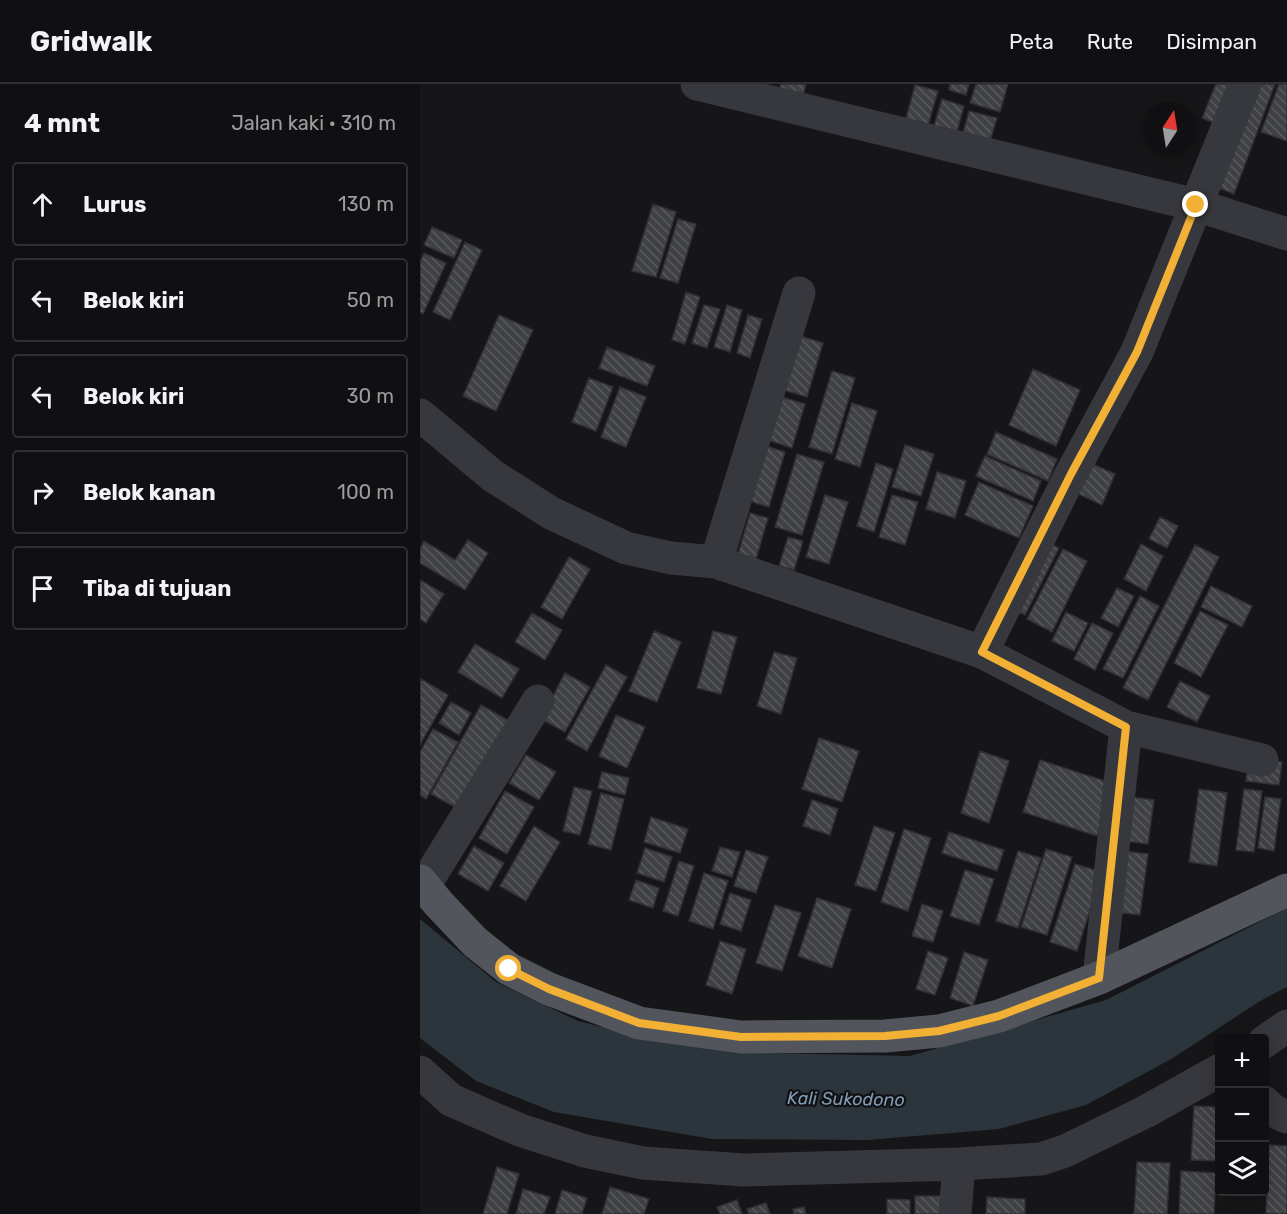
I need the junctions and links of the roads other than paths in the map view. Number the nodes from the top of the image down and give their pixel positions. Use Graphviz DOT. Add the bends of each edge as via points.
graph roads {
  1 [pos="697,84"];
  2 [pos="1245,84"];
  3 [pos="1196,205"];
  4 [pos="1287,234"];
  5 [pos="799,293"];
  6 [pos="420,415"];
  7 [pos="716,562"];
  8 [pos="982,652"];
  9 [pos="538,701"];
  10 [pos="1126,727"];
  11 [pos="1262,760"];
  12 [pos="422,884"];
  13 [pos="1287,890"];
  14 [pos="1099,978"];
  15 [pos="1287,1026"];
  16 [pos="1269,1039"];
  17 [pos="420,1072"];
  18 [pos="1215,1073"];
  19 [pos="1269,1108"];
  20 [pos="1287,1117"];
  21 [pos="959,1164"];
  22 [pos="954,1214"];
  1 -- 3 [label="street"];
  2 -- 3 [label="street"];
  3 -- 4 [label="street"];
  3 -- 8 [label="street" via="1137,352"];
  5 -- 7 [label="street"];
  6 -- 7 [label="street" via="493,476 551,513 626,548 670,558"];
  7 -- 8 [label="street"];
  8 -- 10 [label="street"];
  9 -- 12 [label="street"];
  10 -- 11 [label="street"];
  10 -- 14 [label="street"];
  12 -- 14 [label="main road" via="475,942 509,969 549,989 639,1023 693,1031 783,1038 939,1031 999,1016"];
  13 -- 14 [label="main road"];
  15 -- 16 [label="street"];
  17 -- 21 [label="street" via="452,1100 520,1130 585,1151 643,1163 744,1170"];
  18 -- 21 [label="street" via="1065,1151 1041,1159"];
  19 -- 20 [label="street"];
  21 -- 22 [label="street"];
}
